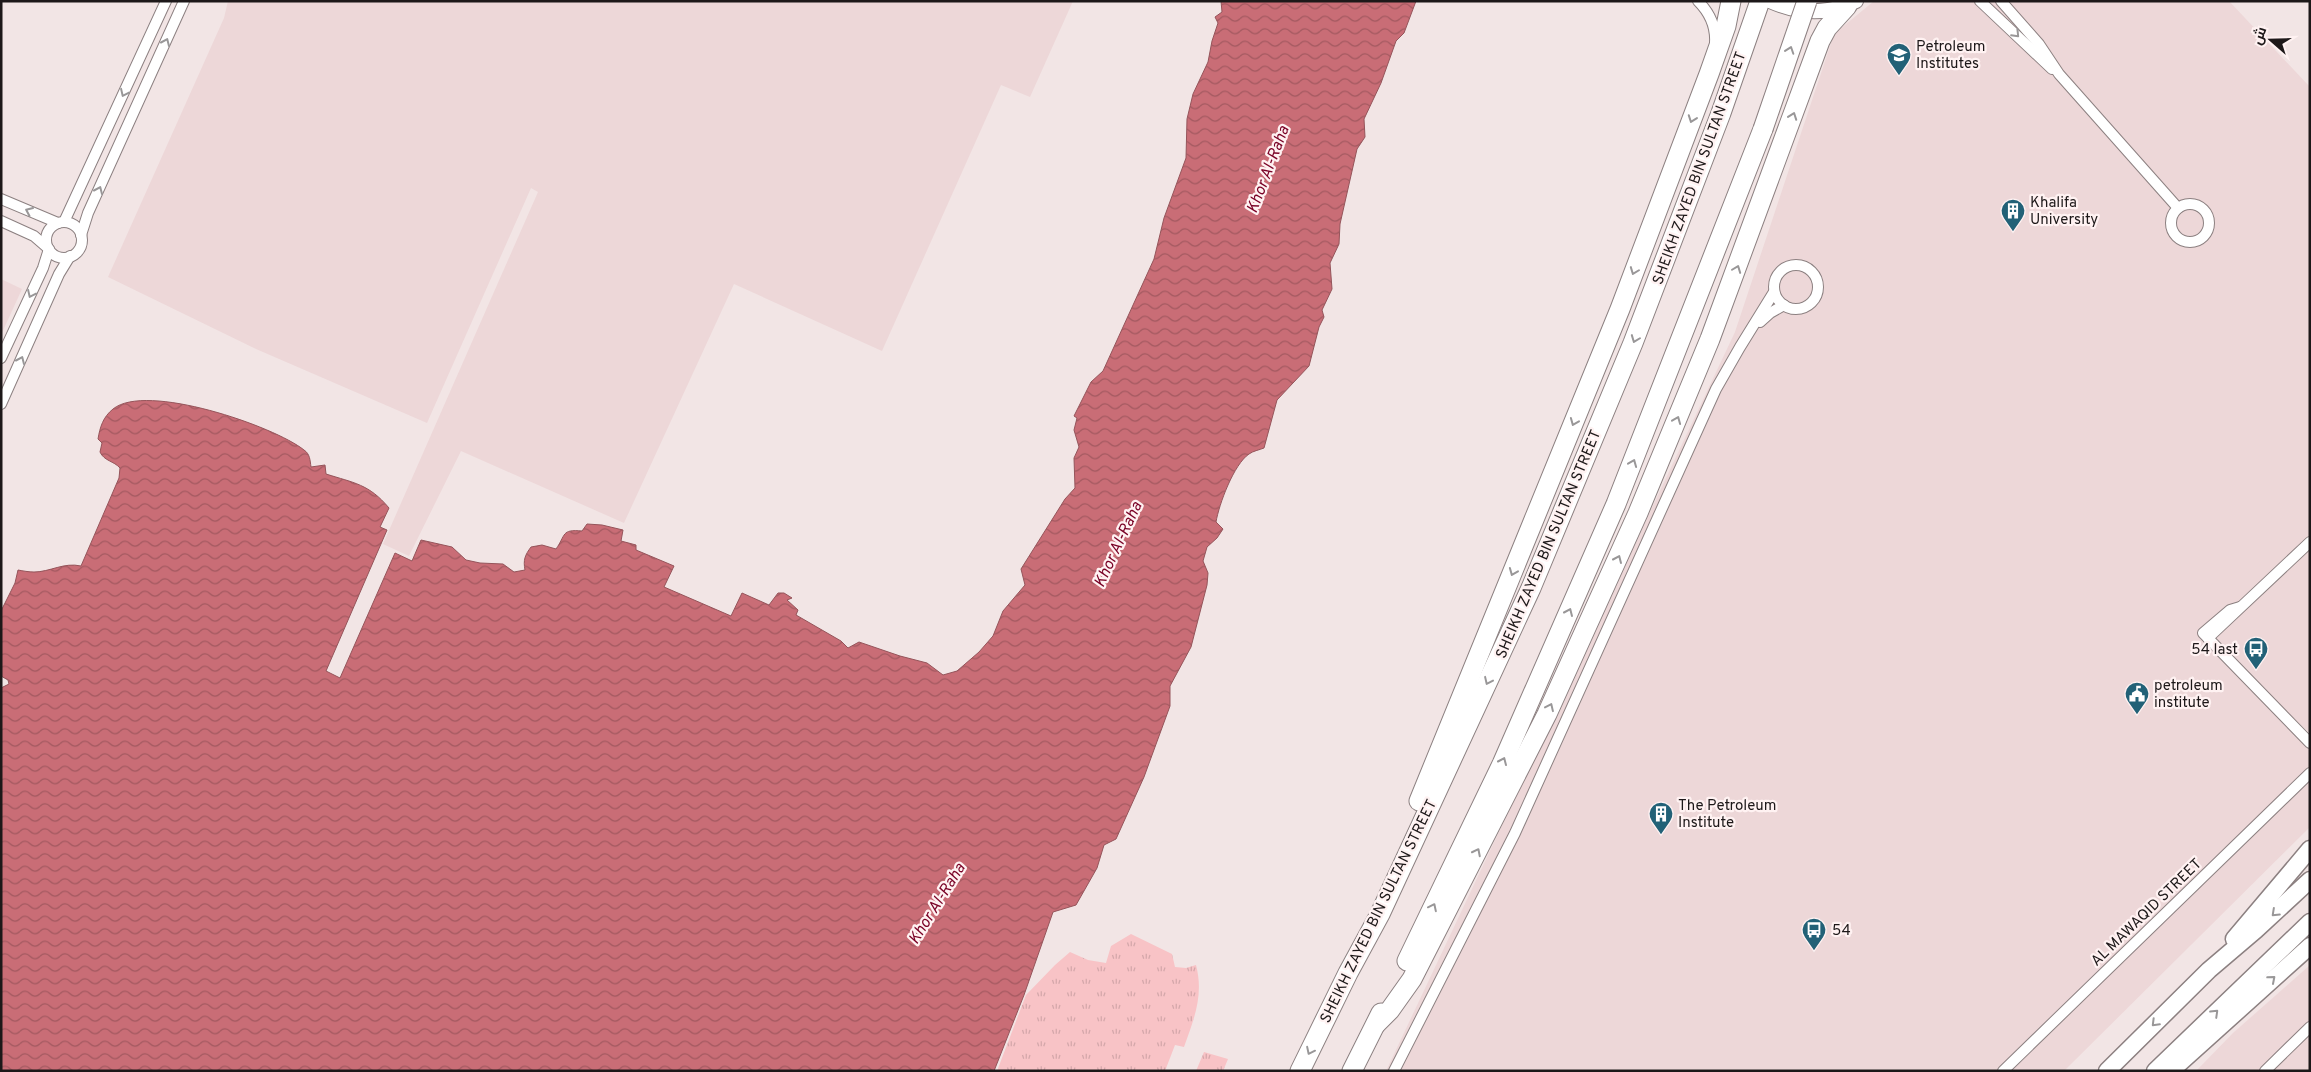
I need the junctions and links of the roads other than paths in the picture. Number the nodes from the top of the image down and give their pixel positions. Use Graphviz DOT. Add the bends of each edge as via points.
graph roads {
  1 [pos="166,1"];
  2 [pos="184,1"];
  3 [pos="1698,1"];
  4 [pos="1731,1"];
  5 [pos="1760,1"];
  6 [pos="1770,1"];
  7 [pos="1807,1"];
  8 [pos="1980,1"];
  9 [pos="2001,1"];
  10 [pos="1852,4"];
  11 [pos="1709,74"];
  12 [pos="2059,74"];
  13 [pos="1,199"];
  14 [pos="2178,208"];
  15 [pos="1,221"];
  16 [pos="61,222"];
  17 [pos="81,235"];
  18 [pos="49,249"];
  19 [pos="70,256"];
  20 [pos="1774,292"];
  21 [pos="1784,305"];
  22 [pos="1750,331"];
  23 [pos="1,358"];
  24 [pos="1,404"];
  25 [pos="2310,542"];
  26 [pos="2310,743"];
  27 [pos="2310,773"];
  28 [pos="2310,849"];
  29 [pos="2310,880"];
  30 [pos="2310,922"];
  31 [pos="2310,946"];
  32 [pos="2209,970"];
  33 [pos="1348,973"];
  34 [pos="1376,1024"];
  35 [pos="2310,1027"];
  36 [pos="1300,1071"];
  37 [pos="1352,1071"];
  38 [pos="1394,1071"];
  39 [pos="2003,1071"];
  40 [pos="2107,1071"];
  41 [pos="2154,1071"];
  42 [pos="2171,1071"];
  43 [pos="2265,1071"];
  1 -- 16 [label="street, one-way"];
  17 -- 2 [label="street, one-way"];
  3 -- 11 [label="street" via="1716,34"];
  4 -- 11 [label="highway"];
  5 -- 33 [label="highway, SHEIKH ZAYED BIN SULTAN STREET, one-way" via="1633,343 1531,588 1380,914"];
  6 -- 10 [label="main road" via="1805,12 1826,11"];
  34 -- 7 [label="highway, one-way, bridge" via="1502,764 1616,504 1763,129"];
  8 -- 12 [label="street, one-way" via="2038,58"];
  9 -- 12 [label="street" via="2039,44"];
  34 -- 10 [label="highway, one-way" via="1412,979 1551,705 1638,513 1710,339 1820,41 1827,28"];
  11 -- 33 [label="highway, one-way" via="1620,309"];
  12 -- 14 [label="street"];
  16 -- 13 [label="street, one-way"];
  15 -- 18 [label="street" via="34,236"];
  16 -- 17 [label="street" via="75,226"];
  16 -- 18 [label="street" via="48,232"];
  17 -- 19 [label="street" via="80,247"];
  18 -- 19 [label="street" via="58,256"];
  18 -- 23 [label="street, one-way"];
  24 -- 19 [label="street, one-way"];
  20 -- 21 [label="street"];
  20 -- 21 [label="street" via="1774,281 1785,267 1802,265 1813,273 1818,290 1812,302 1798,309"];
  20 -- 22 [label="street"];
  21 -- 22 [label="street"];
  22 -- 38 [label="street" via="1716,389 1515,833"];
  25 -- 26 [label="street" via="2240,607 2230,610 2206,636"];
  27 -- 39 [label="street, AL MAWAQID STREET"];
  28 -- 32 [label="highway"];
  29 -- 32 [label="highway, one-way"];
  41 -- 30 [label="highway, one-way"];
  42 -- 31 [label="highway, one-way"];
  32 -- 40 [label="highway, one-way"];
  33 -- 36 [label="highway, SHEIKH ZAYED BIN SULTAN STREET, one-way"];
  34 -- 37 [label="highway"];
  35 -- 43 [label="street"];
}
